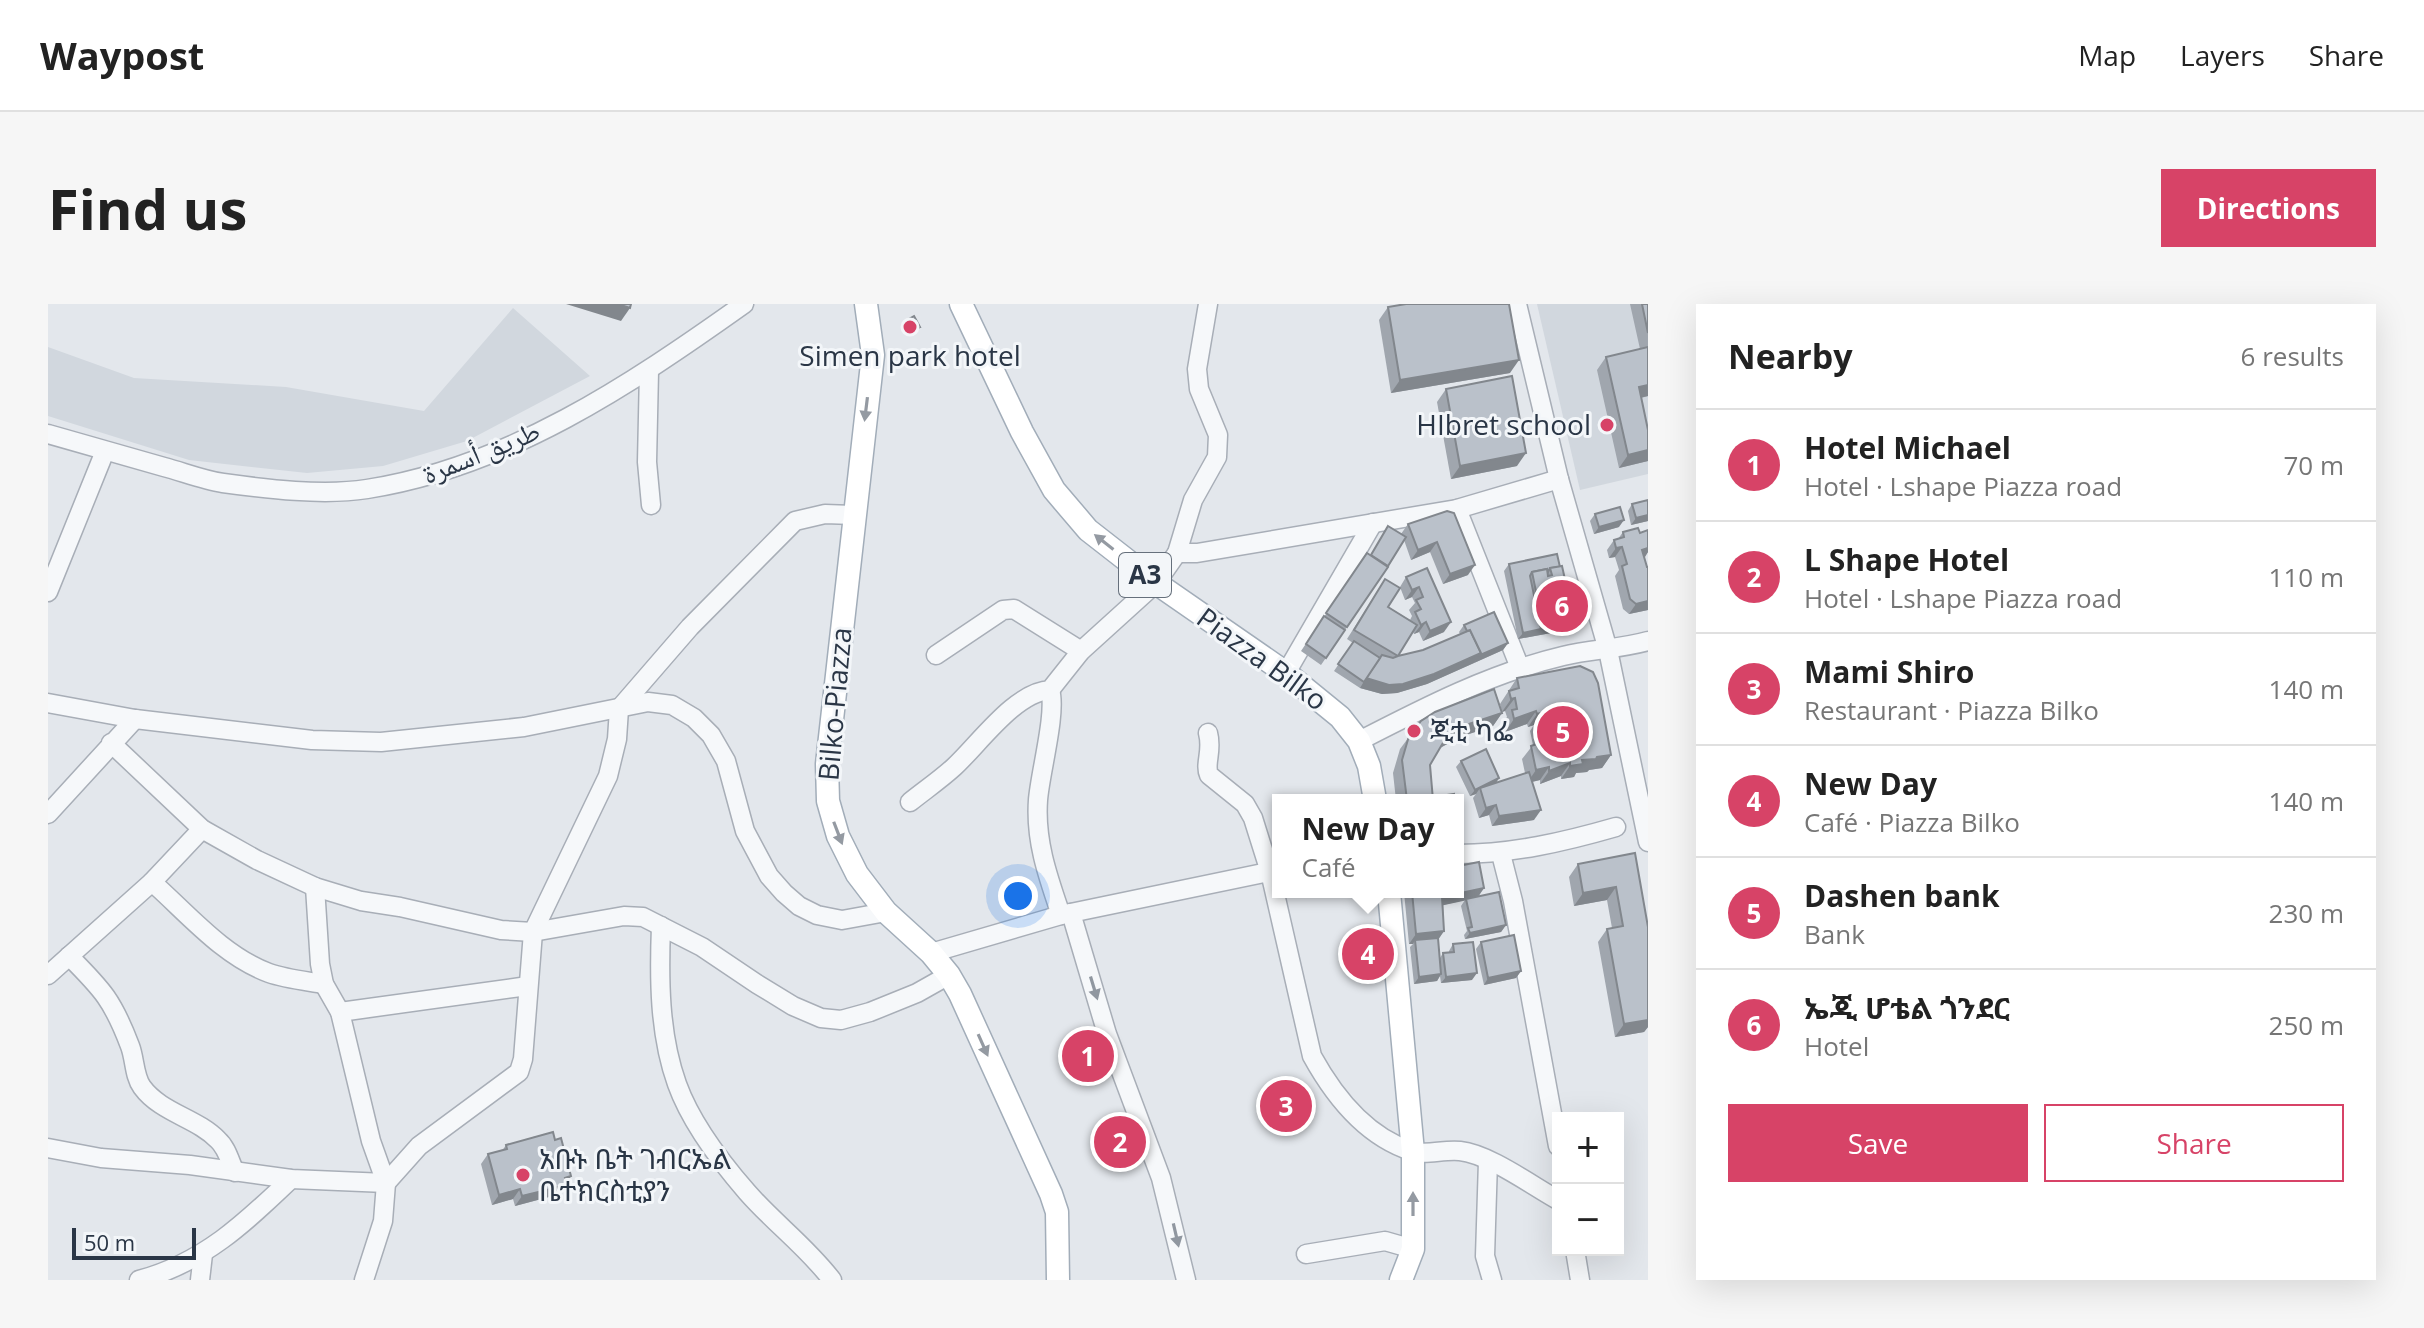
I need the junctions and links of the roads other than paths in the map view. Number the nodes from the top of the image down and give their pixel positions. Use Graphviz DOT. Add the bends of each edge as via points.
graph roads {
  1 [pos="744,304"];
  2 [pos="866,304"];
  3 [pos="961,304"];
  4 [pos="1208,304"];
  5 [pos="1517,304"];
  6 [pos="649,371"];
  7 [pos="48,434"];
  8 [pos="105,451"];
  9 [pos="1559,479"];
  10 [pos="651,505"];
  11 [pos="1457,509"];
  12 [pos="853,515"];
  13 [pos="1373,523"];
  14 [pos="1177,553"];
  15 [pos="1156,583"];
  16 [pos="48,592"];
  17 [pos="1648,641"];
  18 [pos="1608,650"];
  19 [pos="1081,651"];
  20 [pos="936,655"];
  21 [pos="1520,668"];
  22 [pos="1286,673"];
  23 [pos="1050,690"];
  24 [pos="48,703"];
  25 [pos="619,709"];
  26 [pos="135,719"];
  27 [pos="1208,733"];
  28 [pos="1359,741"];
  29 [pos="111,743"];
  30 [pos="1374,794"];
  31 [pos="910,802"];
  32 [pos="1643,802"];
  33 [pos="48,814"];
  34 [pos="1616,827"];
  35 [pos="202,829"];
  36 [pos="1647,835"];
  37 [pos="1464,854"];
  38 [pos="1501,854"];
  39 [pos="1272,866"];
  40 [pos="1272,871"];
  41 [pos="152,882"];
  42 [pos="315,887"];
  43 [pos="1280,898"];
  44 [pos="1390,898"];
  45 [pos="886,912"];
  46 [pos="1066,914"];
  47 [pos="661,926"];
  48 [pos="533,932"];
  49 [pos="931,953"];
  50 [pos="69,956"];
  51 [pos="48,975"];
  52 [pos="949,975"];
  53 [pos="324,984"];
  54 [pos="528,986"];
  55 [pos="340,1012"];
  56 [pos="1552,1113"];
  57 [pos="48,1148"];
  58 [pos="1413,1152"];
  59 [pos="1488,1161"];
  60 [pos="235,1172"];
  61 [pos="291,1179"];
  62 [pos="386,1183"];
  63 [pos="1552,1197"];
  64 [pos="1413,1249"];
  65 [pos="203,1254"];
  66 [pos="1306,1254"];
  67 [pos="1576,1256"];
  68 [pos="159,1277"];
  69 [pos="139,1280"];
  70 [pos="200,1280"];
  71 [pos="364,1280"];
  72 [pos="832,1280"];
  73 [pos="1058,1280"];
  74 [pos="1186,1280"];
  75 [pos="1401,1280"];
  76 [pos="1492,1280"];
  77 [pos="1580,1280"];
  1 -- 6 [label="street, طريق أسمرة"];
  2 -- 12 [label="main road, Bilko-Piazza, one-way" via="873,355"];
  15 -- 3 [label="main road, Piazza Bilko / A3, one-way" via="1088,530 1054,490"];
  4 -- 14 [label="street" via="1197,369 1199,389 1218,435 1217,457 1193,500"];
  5 -- 9 [label="street"];
  6 -- 8 [label="street, طريق أسمرة" via="500,450 433,476 364,490 220,482"];
  6 -- 10 [label="street"];
  7 -- 8 [label="street, طريق أسمرة"];
  8 -- 16 [label="street"];
  9 -- 11 [label="street"];
  9 -- 18 [label="street"];
  11 -- 13 [label="street"];
  11 -- 21 [label="street"];
  12 -- 25 [label="street" via="795,521 690,627"];
  12 -- 45 [label="main road, Bilko-Piazza, one-way" via="827,764 828,801 857,874"];
  13 -- 14 [label="street"];
  13 -- 22 [label="street"];
  14 -- 15 [label="street"];
  15 -- 19 [label="street"];
  15 -- 22 [label="main road, Piazza Bilko / A3"];
  17 -- 18 [label="street"];
  18 -- 21 [label="street"];
  18 -- 32 [label="street"];
  19 -- 20 [label="street" via="1009,609"];
  19 -- 23 [label="street"];
  21 -- 28 [label="street" via="1443,698"];
  22 -- 28 [label="main road, Piazza Bilko / A3" via="1340,717"];
  23 -- 31 [label="street" via="1025,700"];
  23 -- 46 [label="street" via="1053,706 1037,820 1041,859"];
  24 -- 26 [label="street"];
  25 -- 26 [label="street" via="524,727 381,742 312,740"];
  25 -- 45 [label="street" via="648,702 672,705 711,735 726,761 745,831 769,876 799,906 842,920"];
  25 -- 48 [label="street" via="608,776"];
  26 -- 29 [label="street"];
  27 -- 39 [label="street" via="1209,775 1250,810"];
  28 -- 30 [label="main road, Piazza Bilko / A3"];
  29 -- 33 [label="street"];
  29 -- 35 [label="street"];
  32 -- 36 [label="street"];
  34 -- 38 [label="street"];
  35 -- 41 [label="street"];
  35 -- 42 [label="street"];
  37 -- 38 [label="street"];
  38 -- 56 [label="street"];
  40 -- 46 [label="street"];
  41 -- 50 [label="street"];
  41 -- 53 [label="street" via="245,962 272,974"];
  42 -- 48 [label="street" via="460,922"];
  42 -- 53 [label="street"];
  43 -- 58 [label="street" via="1312,1056 1344,1106 1372,1130"];
  44 -- 58 [label="main road"];
  45 -- 49 [label="main road, Bilko-Piazza"];
  46 -- 49 [label="street"];
  46 -- 74 [label="street, one-way" via="1161,1178"];
  47 -- 48 [label="street" via="624,916"];
  47 -- 52 [label="street" via="821,1018 841,1020 870,1012"];
  47 -- 72 [label="street" via="659,978 677,1085 693,1117 749,1194"];
  48 -- 54 [label="street"];
  49 -- 52 [label="main road, Bilko-Piazza"];
  50 -- 51 [label="street"];
  50 -- 60 [label="street" via="106,993 118,1014 143,1089 221,1142"];
  52 -- 73 [label="main road, Bilko-Piazza, one-way" via="1051,1194 1057,1212"];
  53 -- 55 [label="street"];
  54 -- 55 [label="street"];
  54 -- 62 [label="street" via="519,1072 419,1146"];
  55 -- 62 [label="street"];
  57 -- 60 [label="street"];
  58 -- 59 [label="street" via="1461,1150"];
  64 -- 58 [label="main road, one-way"];
  59 -- 63 [label="street"];
  59 -- 76 [label="street" via="1485,1256"];
  60 -- 61 [label="street"];
  61 -- 62 [label="street"];
  61 -- 65 [label="street"];
  62 -- 71 [label="street" via="383,1221"];
  64 -- 66 [label="street" via="1385,1241"];
  64 -- 75 [label="main road"];
  65 -- 68 [label="street"];
  65 -- 70 [label="street"];
  67 -- 77 [label="street"];
  68 -- 69 [label="street"];
}
